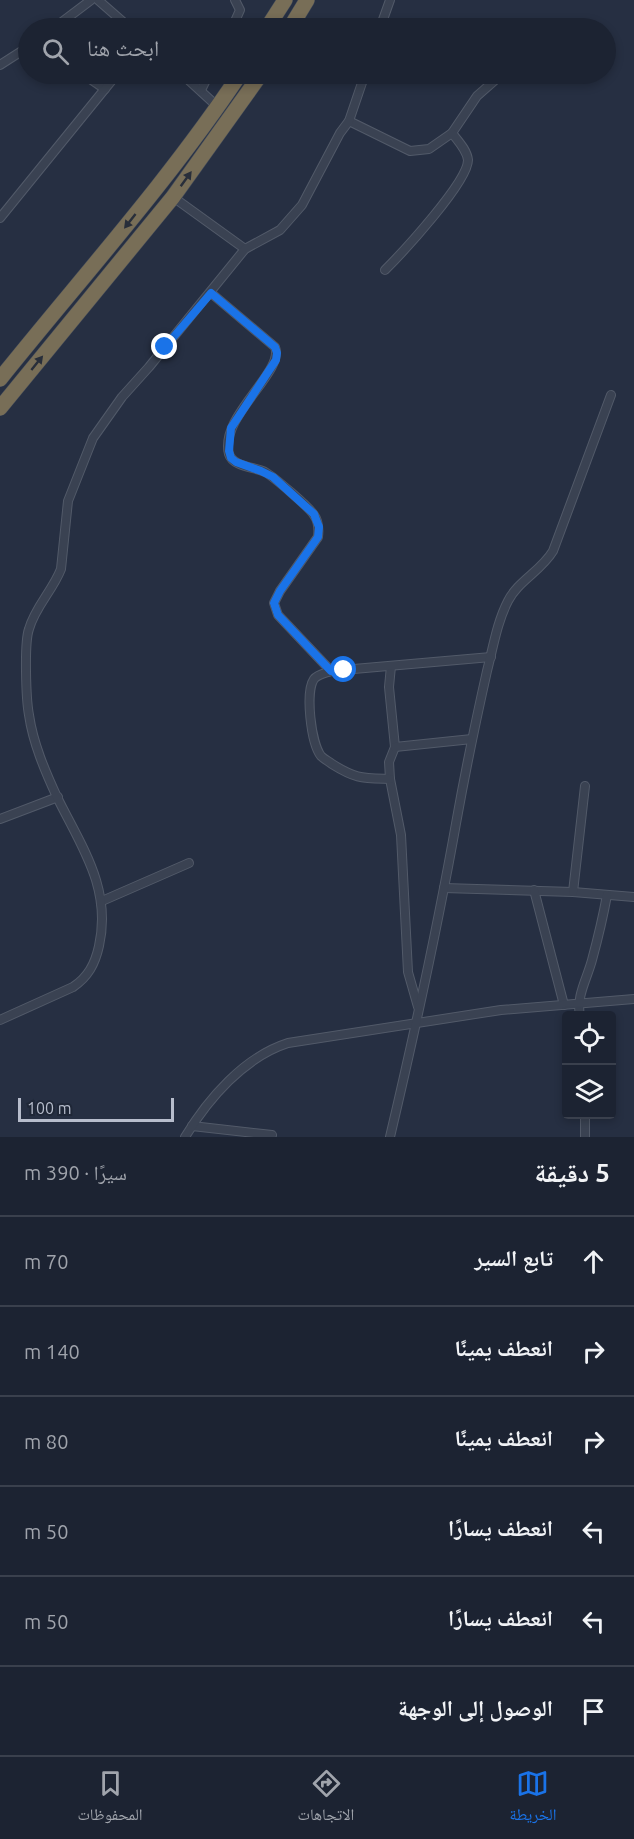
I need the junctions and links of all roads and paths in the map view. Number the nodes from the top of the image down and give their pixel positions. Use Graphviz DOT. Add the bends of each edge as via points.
graph roads {
  1 [pos="91,0"];
  2 [pos="98,0"];
  3 [pos="235,0"];
  4 [pos="285,0"];
  5 [pos="307,0"];
  6 [pos="390,0"];
  7 [pos="67,18"];
  8 [pos="119,18"];
  9 [pos="236,18"];
  10 [pos="273,18"];
  11 [pos="296,18"];
  12 [pos="384,18"];
  13 [pos="18,53"];
  14 [pos="0,65"];
  15 [pos="98,84"];
  16 [pos="109,84"];
  17 [pos="194,84"];
  18 [pos="204,84"];
  19 [pos="233,84"];
  20 [pos="254,84"];
  21 [pos="362,84"];
  22 [pos="491,84"];
  23 [pos="105,89"];
  24 [pos="201,90"];
  25 [pos="218,106"];
  26 [pos="349,121"];
  27 [pos="452,133"];
  28 [pos="172,197"];
  29 [pos="0,218"];
  30 [pos="245,249"];
  31 [pos="385,270"];
  32 [pos="211,293"];
  33 [pos="0,380"];
  34 [pos="611,395"];
  35 [pos="0,408"];
  36 [pos="491,657"];
  37 [pos="391,666"];
  38 [pos="331,671"];
  39 [pos="472,739"];
  40 [pos="395,747"];
  41 [pos="390,779"];
  42 [pos="585,786"];
  43 [pos="58,797"];
  44 [pos="0,819"];
  45 [pos="189,863"];
  46 [pos="444,888"];
  47 [pos="534,890"];
  48 [pos="573,892"];
  49 [pos="607,894"];
  50 [pos="634,897"];
  51 [pos="102,901"];
  52 [pos="634,999"];
  53 [pos="578,1003"];
  54 [pos="564,1005"];
  55 [pos="419,1011"];
  56 [pos="579,1011"];
  57 [pos="0,1020"];
  58 [pos="416,1023"];
  59 [pos="585,1119"];
  60 [pos="192,1126"];
  61 [pos="272,1135"];
  62 [pos="185,1137"];
  63 [pos="390,1137"];
  64 [pos="585,1137"];
  1 -- 7 [label="street"];
  2 -- 8 [label="street"];
  3 -- 9 [label="street" via="240,10"];
  4 -- 10 [label="highway"];
  5 -- 11 [label="highway"];
  6 -- 12 [label="street"];
  13 -- 14 [label="street"];
  15 -- 23 [label="street"];
  16 -- 23 [label="street"];
  17 -- 24 [label="street"];
  18 -- 24 [label="street"];
  19 -- 25 [label="highway"];
  28 -- 20 [label="highway, one-way"];
  21 -- 26 [label="street"];
  22 -- 27 [label="street" via="477,96"];
  23 -- 29 [label="street"];
  24 -- 25 [label="street"];
  25 -- 33 [label="highway, one-way"];
  26 -- 27 [label="street" via="410,151 429,149"];
  26 -- 30 [label="street" via="291,219 280,230"];
  27 -- 31 [label="street" via="466,151 468,166"];
  28 -- 30 [label="street"];
  35 -- 28 [label="highway, one-way"];
  30 -- 32 [label="street"];
  32 -- 38 [label="street" via="275,347 277,353 231,428 229,451 236,462 273,477 314,514 318,537 274,603 278,615"];
  32 -- 43 [label="street" via="122,397 93,438 68,501 61,569 28,630 29,717"];
  34 -- 36 [label="street" via="553,551 508,601"];
  36 -- 37 [label="street"];
  36 -- 39 [label="street"];
  37 -- 38 [label="street"];
  37 -- 40 [label="street" via="389,687"];
  38 -- 41 [label="street" via="320,674 310,688 317,749 322,757 351,775"];
  39 -- 40 [label="street"];
  39 -- 46 [label="street"];
  40 -- 41 [label="street" via="389,762"];
  41 -- 55 [label="street" via="401,835 408,972"];
  42 -- 48 [label="street"];
  43 -- 44 [label="street"];
  43 -- 51 [label="street" via="84,846"];
  45 -- 51 [label="street"];
  46 -- 47 [label="street"];
  46 -- 55 [label="street"];
  47 -- 48 [label="street"];
  47 -- 54 [label="street"];
  48 -- 49 [label="street"];
  49 -- 50 [label="street"];
  49 -- 53 [label="street"];
  51 -- 57 [label="street" via="100,939 91,969 83,980"];
  52 -- 53 [label="street"];
  53 -- 54 [label="street"];
  53 -- 56 [label="street"];
  54 -- 58 [label="street"];
  55 -- 58 [label="street"];
  58 -- 60 [label="street" via="274,1048 229,1082"];
  58 -- 63 [label="street"];
  59 -- 64 [label="street"];
  60 -- 61 [label="street"];
  60 -- 62 [label="street"];
}
